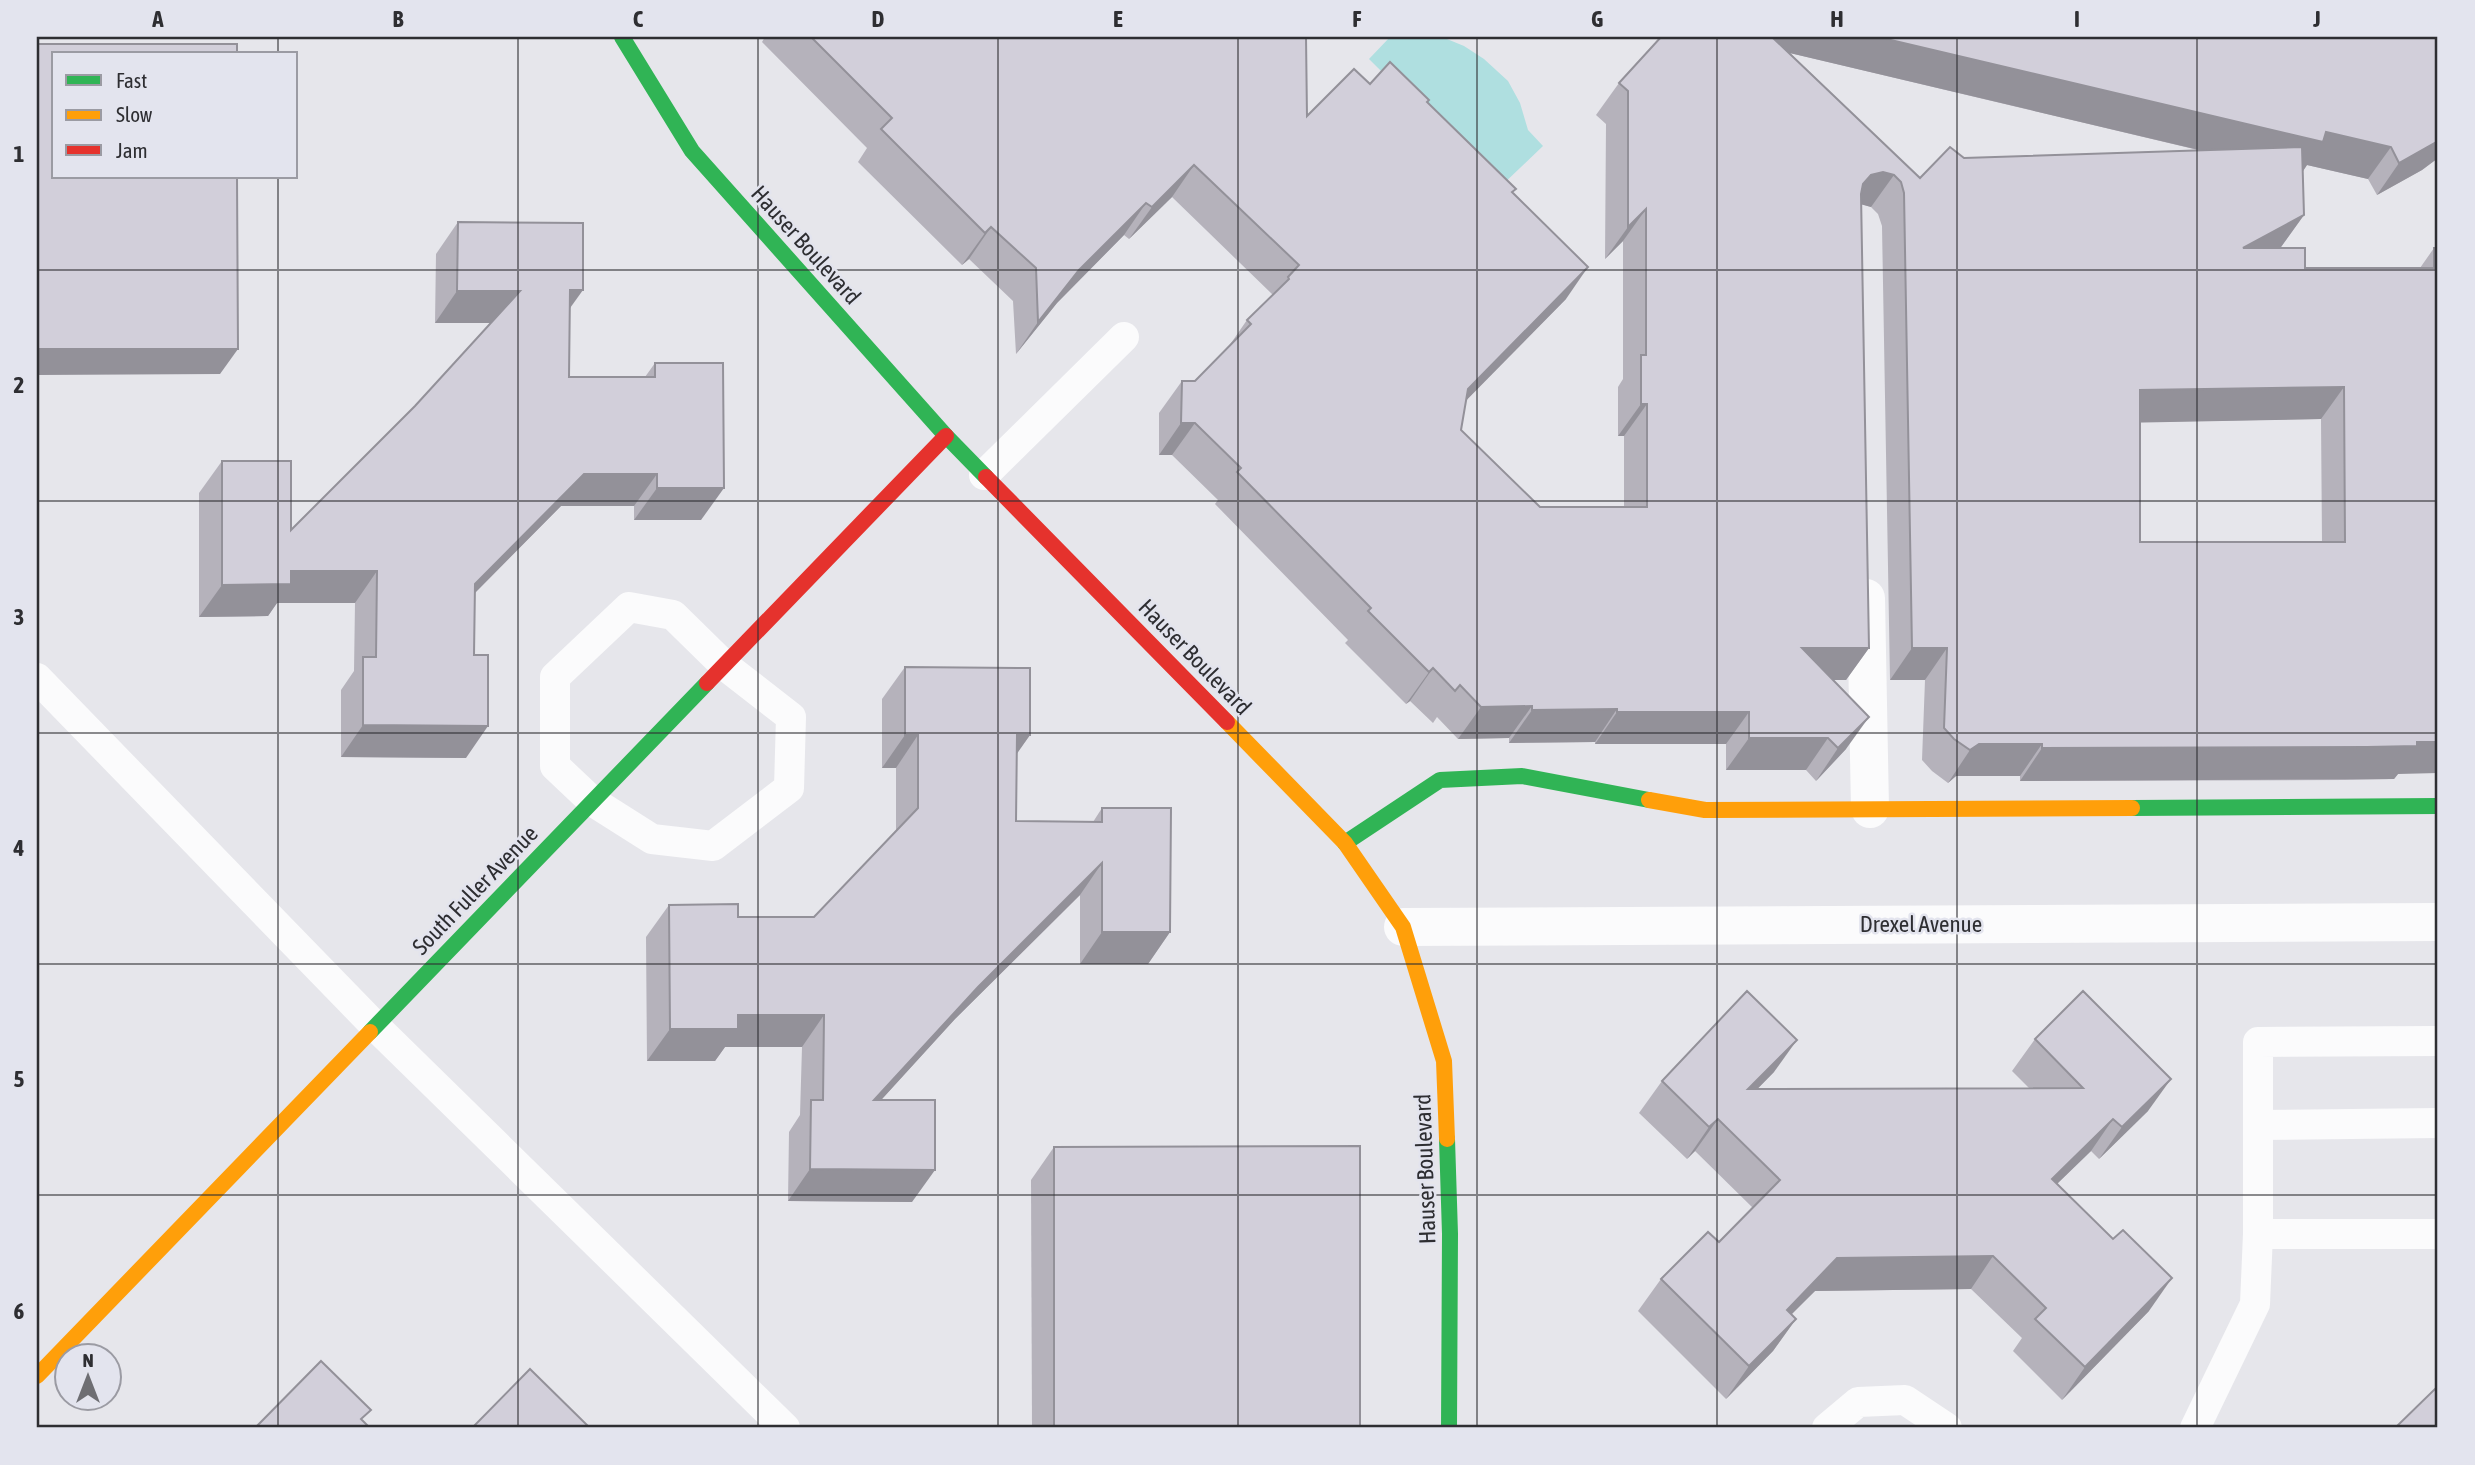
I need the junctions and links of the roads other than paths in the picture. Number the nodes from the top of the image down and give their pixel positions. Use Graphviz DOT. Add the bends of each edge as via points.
graph roads {
  1 [pos="622,37"];
  2 [pos="1124,337"];
  3 [pos="946,436"];
  4 [pos="984,475"];
  5 [pos="1866,559"];
  6 [pos="724,665"];
  7 [pos="37,678"];
  8 [pos="592,801"];
  9 [pos="2438,806"];
  10 [pos="1870,809"];
  11 [pos="1345,843"];
  12 [pos="2438,922"];
  13 [pos="1403,927"];
  14 [pos="375,1026"];
  15 [pos="2438,1041"];
  16 [pos="2438,1123"];
  17 [pos="2258,1125"];
  18 [pos="2258,1234"];
  19 [pos="2438,1234"];
  20 [pos="37,1376"];
  21 [pos="785,1428"];
  22 [pos="1449,1428"];
  23 [pos="1827,1428"];
  24 [pos="1948,1428"];
  25 [pos="2195,1428"];
  1 -- 3 [label="street, Hauser Boulevard" via="692,151"];
  2 -- 4 [label="lane"];
  3 -- 4 [label="street, Hauser Boulevard"];
  3 -- 6 [label="street, South Fuller Avenue"];
  4 -- 11 [label="street, Hauser Boulevard"];
  5 -- 10 [label="street"];
  6 -- 8 [label="street, South Fuller Avenue"];
  6 -- 8 [label="lane" via="673,615 629,607 555,677 555,766"];
  6 -- 8 [label="lane" via="791,717 789,788 713,846 652,839"];
  7 -- 14 [label="lane"];
  8 -- 14 [label="street, South Fuller Avenue"];
  9 -- 10 [label="street"];
  10 -- 11 [label="street" via="1704,810 1522,776 1440,780"];
  11 -- 13 [label="street, Hauser Boulevard"];
  12 -- 13 [label="street, Drexel Avenue"];
  13 -- 22 [label="street, Hauser Boulevard" via="1444,1061 1450,1234"];
  14 -- 20 [label="street, South Fuller Avenue"];
  14 -- 21 [label="lane"];
  15 -- 17 [label="lane" via="2258,1042"];
  16 -- 17 [label="lane"];
  17 -- 18 [label="lane"];
  18 -- 19 [label="lane"];
  18 -- 25 [label="lane" via="2255,1304"];
  23 -- 24 [label="lane" via="1858,1402 1905,1400"];
}
